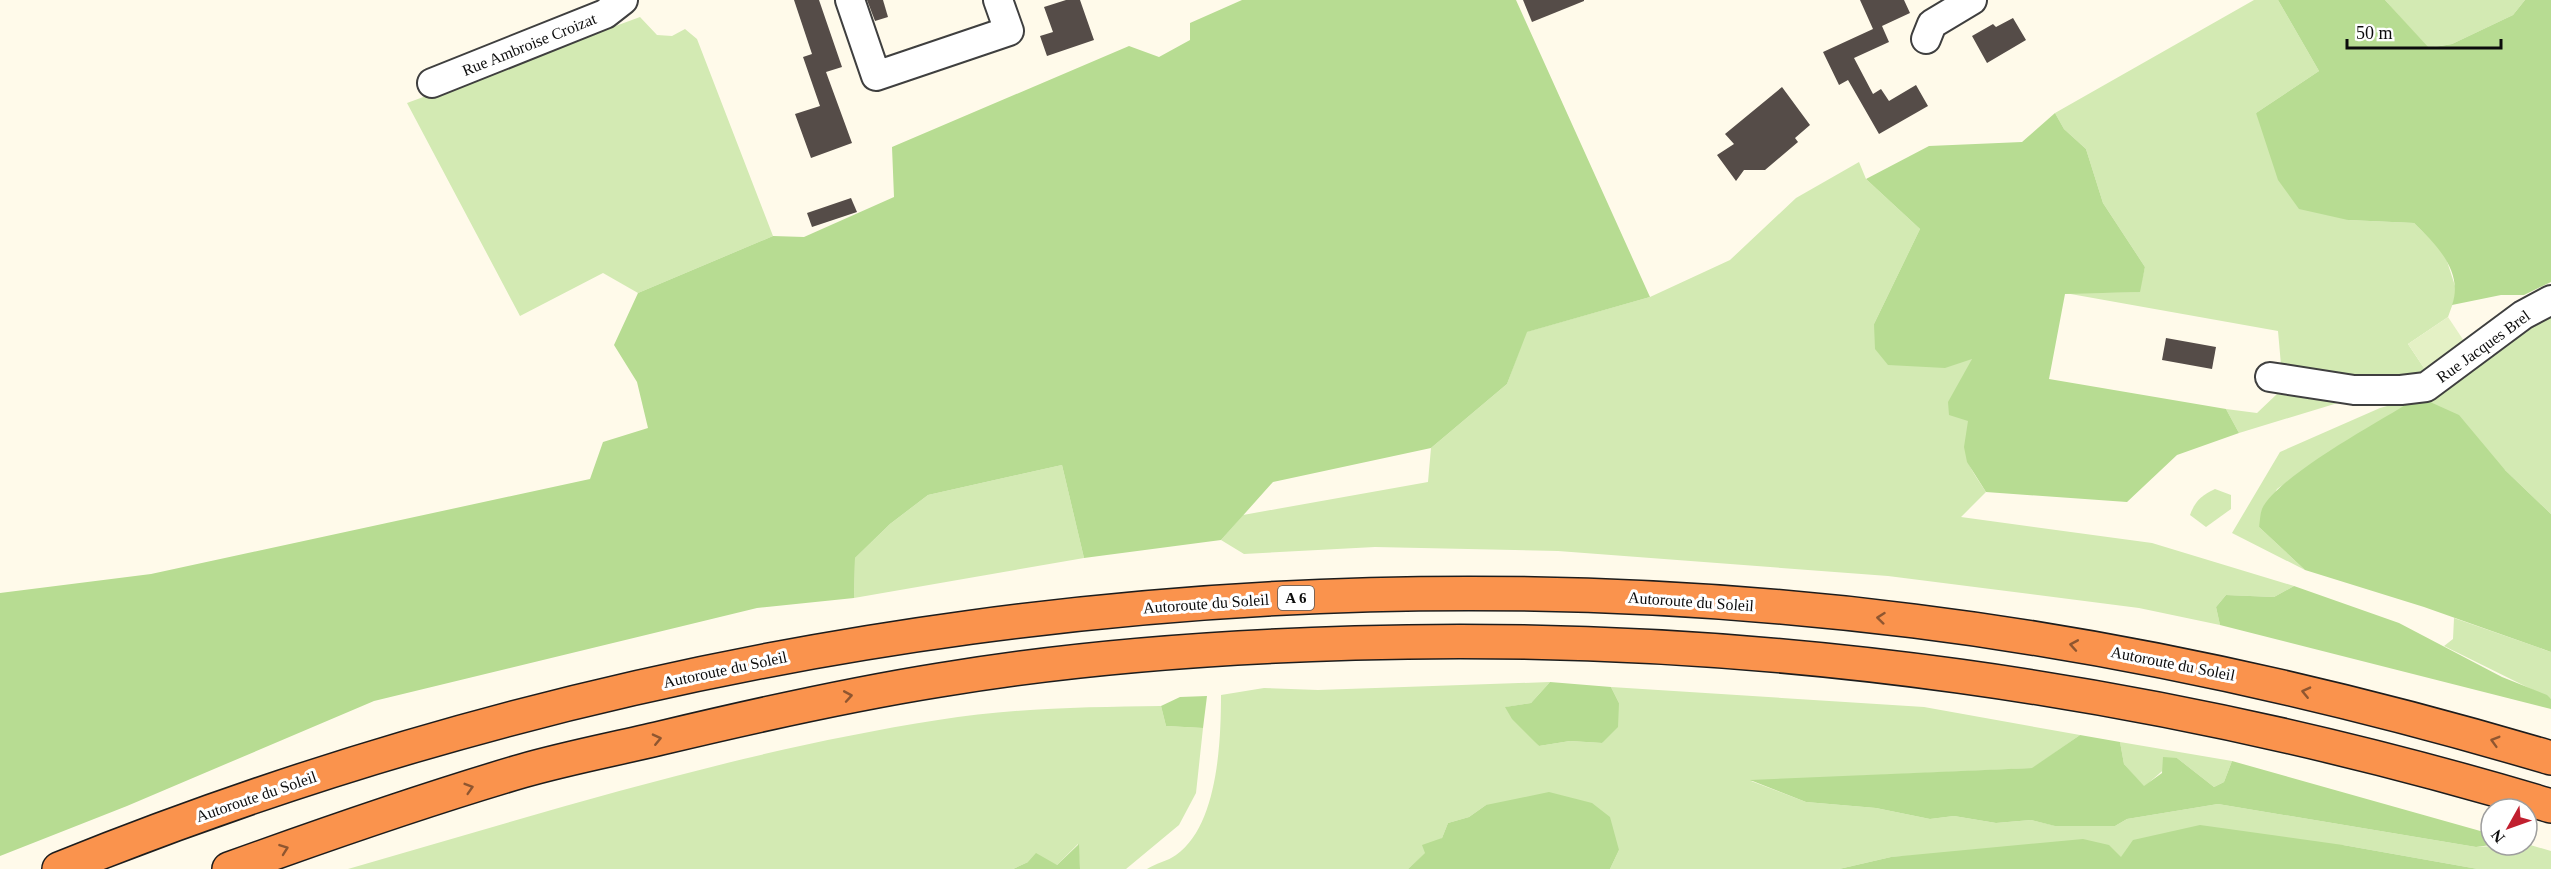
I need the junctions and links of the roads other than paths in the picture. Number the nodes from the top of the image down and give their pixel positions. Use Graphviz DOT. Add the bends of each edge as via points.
graph roads {
  1 [pos="623,0"];
  2 [pos="849,0"];
  3 [pos="998,0"];
  4 [pos="1972,0"];
  5 [pos="1926,39"];
  6 [pos="432,83"];
  7 [pos="2551,300"];
  8 [pos="2270,376"];
  9 [pos="2551,758"];
  10 [pos="2551,806"];
  11 [pos="59,869"];
  12 [pos="229,869"];
  1 -- 6 [label="street, Rue Ambroise Croizat" via="605,14"];
  2 -- 3 [label="street" via="876,76 1009,32"];
  4 -- 5 [label="street" via="1932,24"];
  7 -- 8 [label="street, Rue Jacques Brel" via="2523,315 2426,387 2355,390"];
  9 -- 11 [label="highway, Autoroute du Soleil / A 6, one-way" via="2362,704 2242,677 2090,647 1911,621 1632,597 1512,594 1282,598 1037,618 808,652 689,676 495,722 341,767"];
  12 -- 10 [label="highway, one-way" via="373,817 529,769 802,704 945,679 1084,661 1266,646 1391,642 1621,644 1777,654 2009,681 2340,747"];
}
